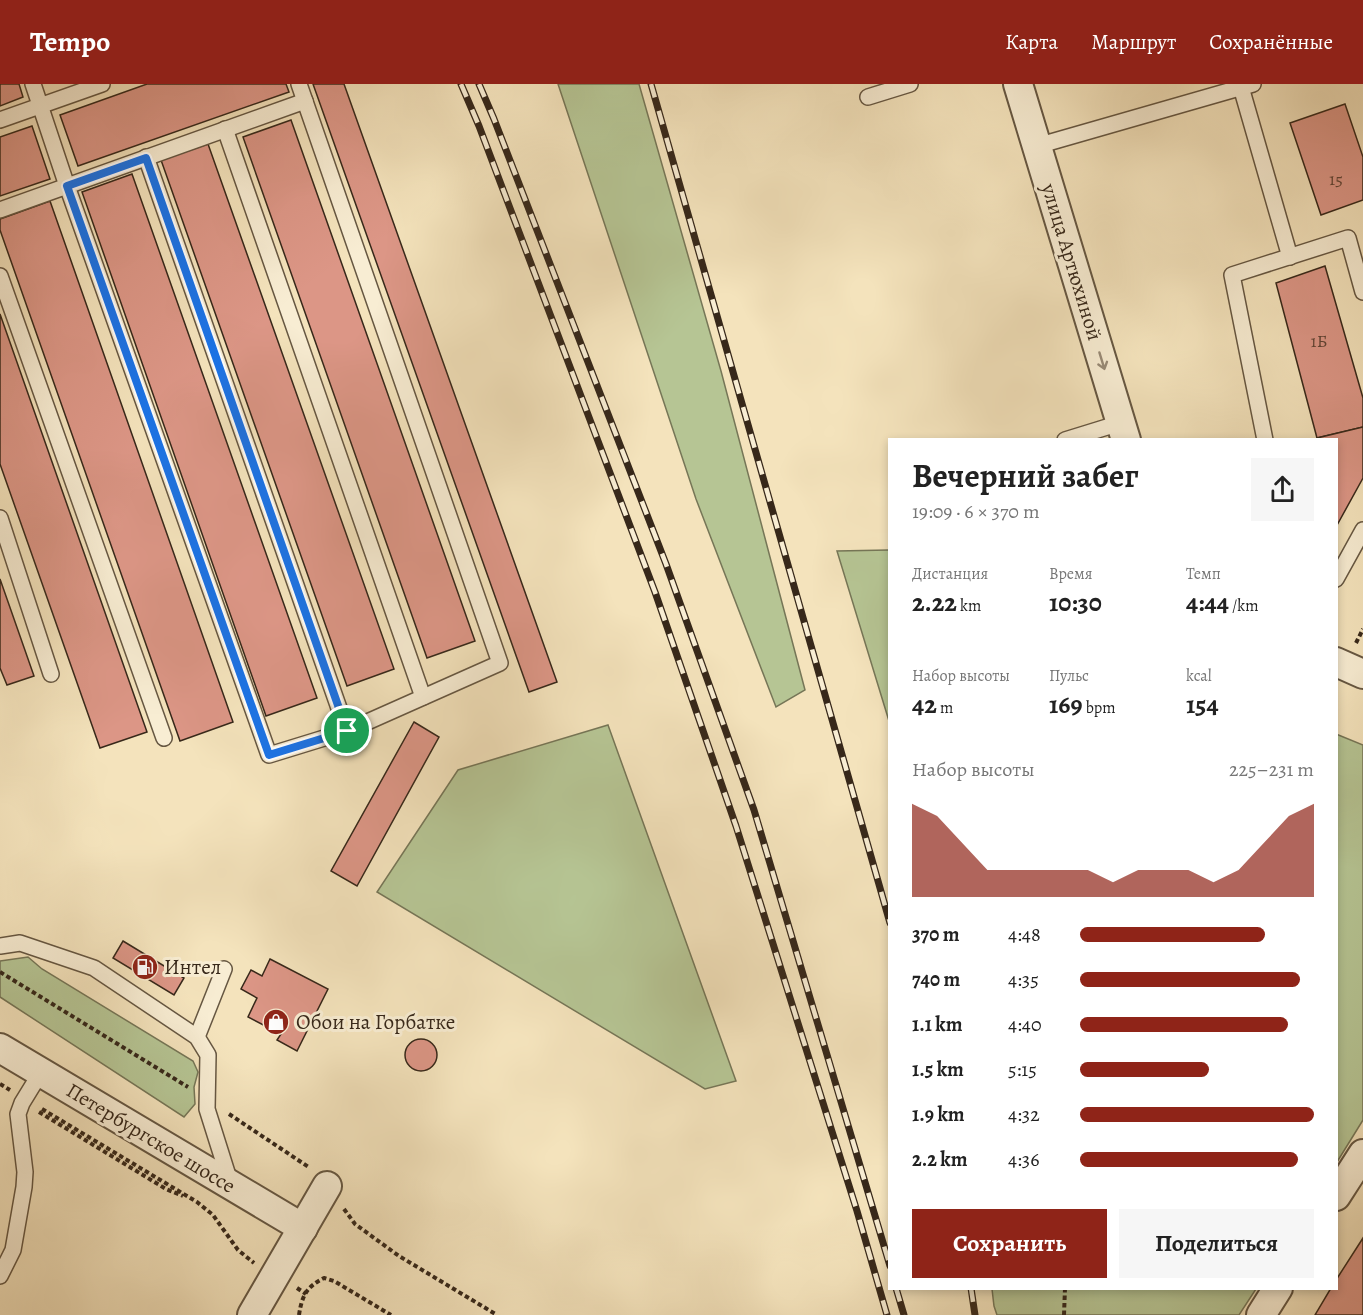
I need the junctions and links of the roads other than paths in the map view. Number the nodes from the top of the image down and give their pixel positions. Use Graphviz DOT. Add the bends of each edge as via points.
graph roads {
  1 [pos="33,84"];
  2 [pos="102,84"];
  3 [pos="299,84"];
  4 [pos="910,84"];
  5 [pos="1018,84"];
  6 [pos="1247,86"];
  7 [pos="868,97"];
  8 [pos="305,101"];
  9 [pos="40,106"];
  10 [pos="0,120"];
  11 [pos="225,129"];
  12 [pos="1037,146"];
  13 [pos="146,158"];
  14 [pos="67,186"];
  15 [pos="0,210"];
  16 [pos="1358,254"];
  17 [pos="1290,257"];
  18 [pos="0,276"];
  19 [pos="1363,292"];
  20 [pos="1123,431"];
  21 [pos="1078,438"];
  22 [pos="1265,438"];
  23 [pos="0,518"];
  24 [pos="1363,530"];
  25 [pos="1338,575"];
  26 [pos="1338,663"];
  27 [pos="51,674"];
  28 [pos="1363,674"];
  29 [pos="423,697"];
  30 [pos="347,731"];
  31 [pos="164,738"];
  32 [pos="0,946"];
  33 [pos="224,969"];
  34 [pos="197,1037"];
  35 [pos="0,1048"];
  36 [pos="41,1072"];
  37 [pos="1363,1154"];
  38 [pos="231,1185"];
  39 [pos="327,1186"];
  40 [pos="1338,1193"];
  41 [pos="303,1228"];
  42 [pos="0,1276"];
  43 [pos="1277,1290"];
  44 [pos="252,1315"];
  45 [pos="1261,1315"];
  1 -- 9 [label="lane"];
  2 -- 9 [label="lane"];
  3 -- 8 [label="lane"];
  4 -- 7 [label="lane"];
  5 -- 12 [label="street, улица Артюхиной"];
  6 -- 12 [label="lane"];
  6 -- 17 [label="lane"];
  8 -- 11 [label="lane"];
  8 -- 29 [label="lane" via="500,663"];
  9 -- 10 [label="lane"];
  9 -- 14 [label="lane"];
  11 -- 13 [label="lane"];
  11 -- 29 [label="lane"];
  12 -- 20 [label="street, улица Артюхиной, one-way"];
  13 -- 14 [label="lane"];
  13 -- 30 [label="lane"];
  14 -- 15 [label="lane"];
  14 -- 30 [label="lane" via="269,755"];
  16 -- 17 [label="lane" via="1348,238"];
  16 -- 19 [label="lane"];
  17 -- 22 [label="lane" via="1232,275"];
  18 -- 31 [label="lane"];
  20 -- 21 [label="lane"];
  23 -- 27 [label="lane"];
  24 -- 25 [label="lane"];
  26 -- 28 [label="street"];
  29 -- 30 [label="lane"];
  32 -- 34 [label="lane" via="20,943 94,968"];
  33 -- 34 [label="lane"];
  34 -- 38 [label="lane" via="208,1055 207,1109"];
  35 -- 36 [label="street, Петербургское шоссе"];
  36 -- 38 [label="street, Петербургское шоссе"];
  36 -- 42 [label="lane" via="18,1114 24,1187 14,1250"];
  37 -- 40 [label="street"];
  38 -- 41 [label="street, Петербургское шоссе"];
  39 -- 41 [label="street"];
  41 -- 44 [label="street"];
  43 -- 45 [label="street"];
}
